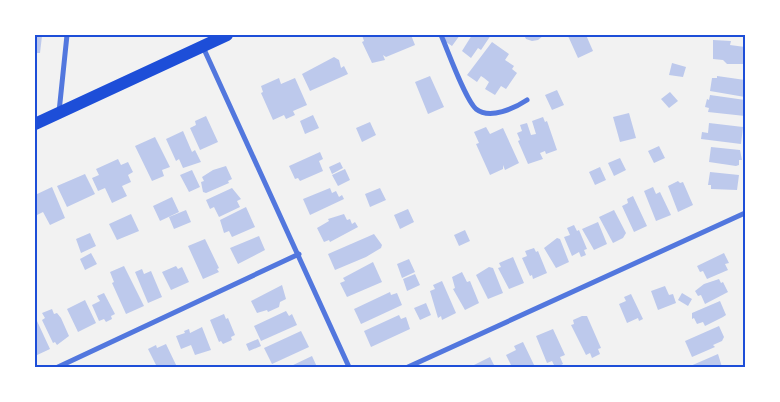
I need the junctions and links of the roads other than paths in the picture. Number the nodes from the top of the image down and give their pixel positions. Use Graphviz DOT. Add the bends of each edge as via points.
graph roads {
  1 [pos="67,35"];
  2 [pos="227,35"];
  3 [pos="441,35"];
  4 [pos="203,46"];
  5 [pos="527,100"];
  6 [pos="59,113"];
  7 [pos="35,124"];
  8 [pos="745,213"];
  9 [pos="299,254"];
  10 [pos="58,367"];
  11 [pos="349,367"];
  12 [pos="408,367"];
  1 -- 6 [label="street"];
  2 -- 4 [label="main road"];
  3 -- 5 [label="street" via="476,109 485,113 505,111"];
  4 -- 6 [label="main road"];
  4 -- 9 [label="street"];
  6 -- 7 [label="main road"];
  8 -- 12 [label="street"];
  9 -- 10 [label="street"];
  9 -- 11 [label="street"];
}
